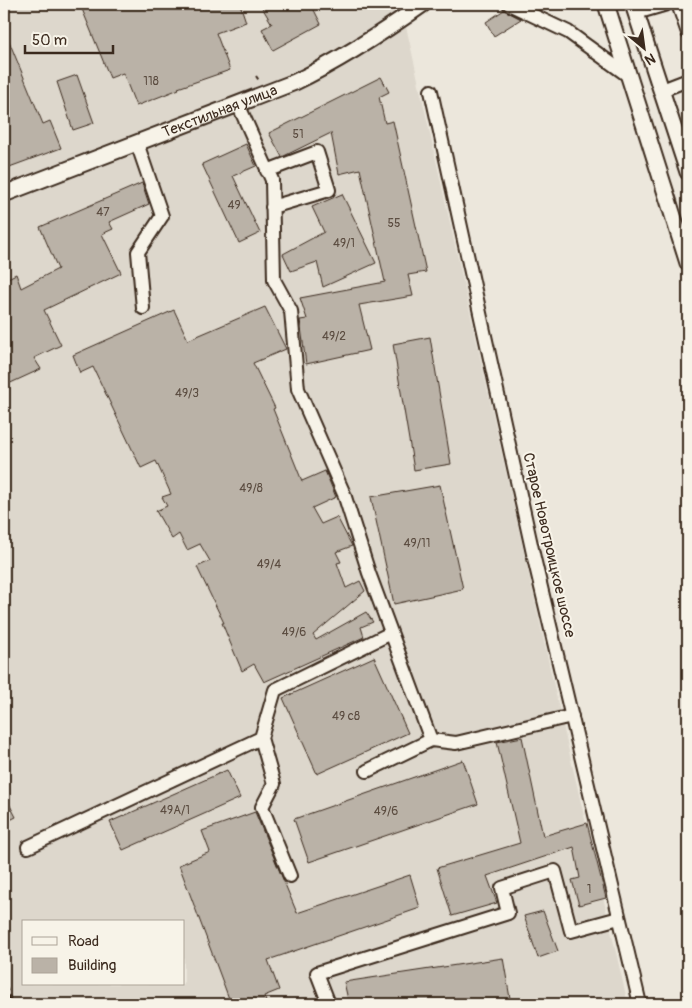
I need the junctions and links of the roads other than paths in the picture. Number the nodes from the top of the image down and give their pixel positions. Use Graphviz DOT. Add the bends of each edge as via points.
graph roads {
  1 [pos="509,4"];
  2 [pos="606,4"];
  3 [pos="667,4"];
  4 [pos="678,4"];
  5 [pos="420,5"];
  6 [pos="634,9"];
  7 [pos="688,33"];
  8 [pos="630,77"];
  9 [pos="688,80"];
  10 [pos="662,90"];
  11 [pos="431,91"];
  12 [pos="238,104"];
  13 [pos="137,143"];
  14 [pos="268,171"];
  15 [pos="688,172"];
  16 [pos="4,194"];
  17 [pos="272,207"];
  18 [pos="688,262"];
  19 [pos="143,308"];
  20 [pos="391,633"];
  21 [pos="572,716"];
  22 [pos="261,738"];
  23 [pos="431,740"];
  24 [pos="366,771"];
  25 [pos="28,847"];
  26 [pos="290,876"];
  27 [pos="619,918"];
  28 [pos="329,1004"];
  29 [pos="640,1004"];
  1 -- 8 [label="street" via="568,32"];
  2 -- 8 [label="main road"];
  3 -- 6 [label="street"];
  4 -- 7 [label="street"];
  5 -- 12 [label="main road, Текстильная улица" via="367,43 326,67"];
  6 -- 10 [label="main road"];
  8 -- 18 [label="main road"];
  9 -- 10 [label="street"];
  10 -- 15 [label="main road"];
  11 -- 21 [label="street, Старое Новотроицкое шоссе"];
  12 -- 13 [label="main road, Текстильная улица"];
  12 -- 14 [label="street"];
  13 -- 16 [label="main road, Текстильная улица"];
  13 -- 19 [label="street" via="162,216 138,252"];
  14 -- 17 [label="street" via="272,180"];
  14 -- 17 [label="street" via="317,152 329,190"];
  17 -- 20 [label="street" via="274,280 291,311 298,389 344,494"];
  20 -- 22 [label="street" via="275,690"];
  20 -- 23 [label="street"];
  21 -- 23 [label="street" via="456,743"];
  21 -- 27 [label="street, Старое Новотроицкое шоссе"];
  22 -- 25 [label="street"];
  22 -- 26 [label="street" via="274,784 262,807"];
  23 -- 24 [label="street"];
  27 -- 28 [label="street" via="571,931 555,871 502,888 508,913 317,973"];
  27 -- 29 [label="street, Старое Новотроицкое шоссе"];
}
